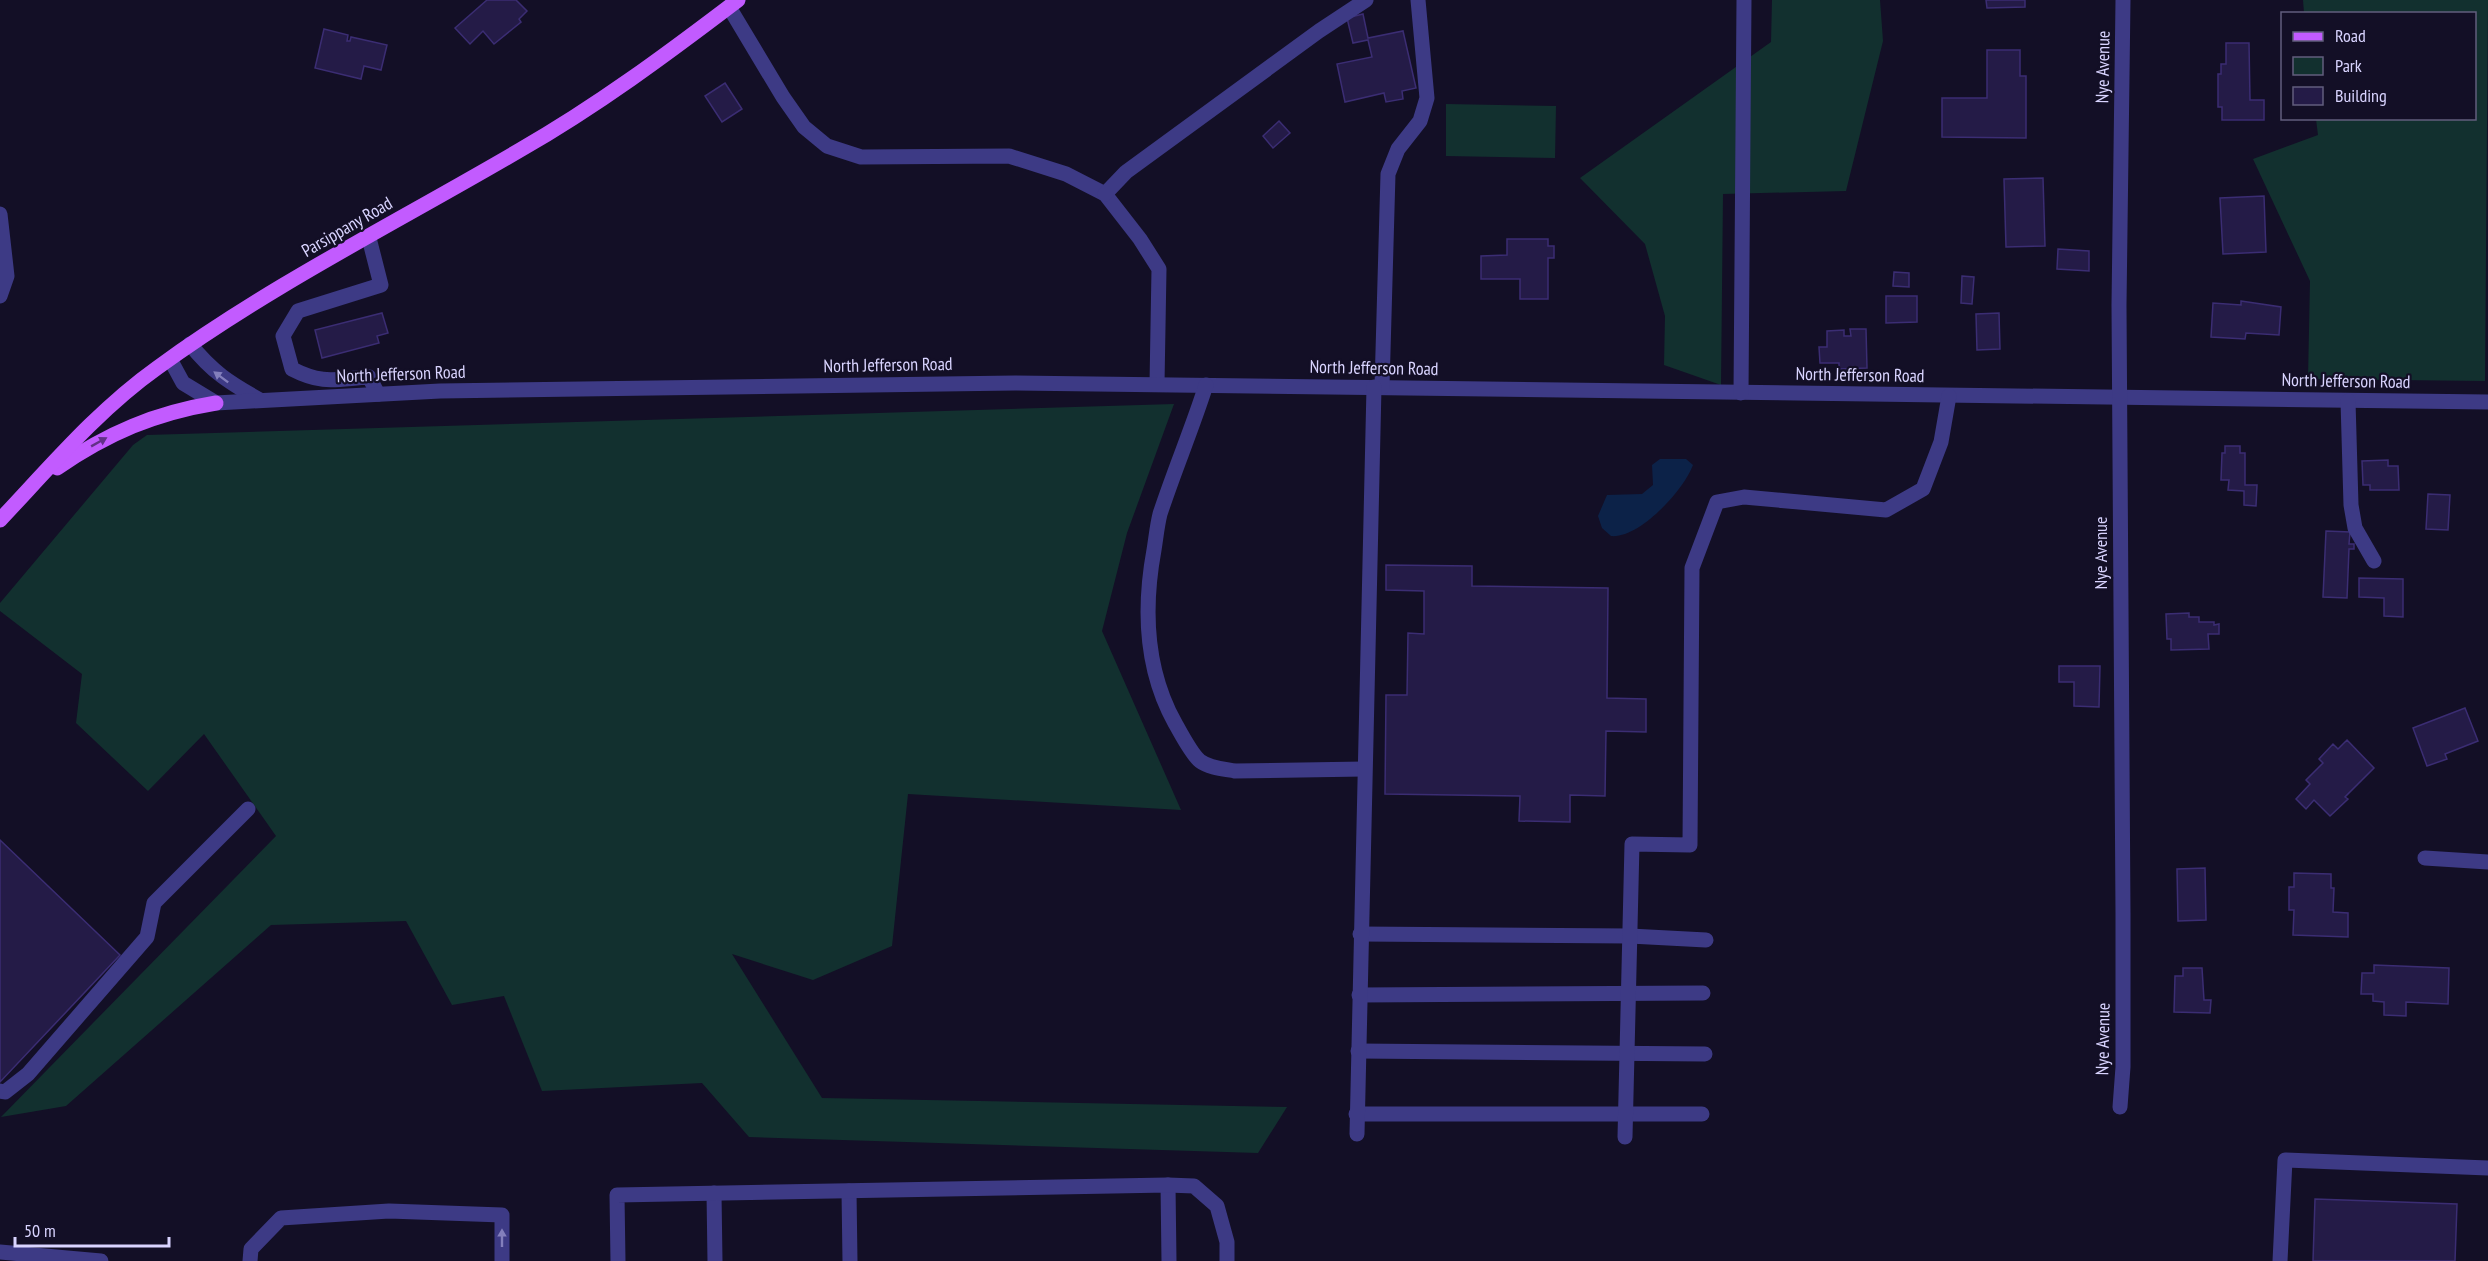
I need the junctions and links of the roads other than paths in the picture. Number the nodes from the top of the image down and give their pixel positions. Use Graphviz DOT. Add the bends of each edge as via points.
graph roads {
  1 [pos="1366,0"];
  2 [pos="1418,0"];
  3 [pos="1744,0"];
  4 [pos="2123,0"];
  5 [pos="733,3"];
  6 [pos="1105,194"];
  7 [pos="0,214"];
  8 [pos="369,238"];
  9 [pos="0,296"];
  10 [pos="190,344"];
  11 [pos="170,359"];
  12 [pos="1157,384"];
  13 [pos="1206,385"];
  14 [pos="1378,387"];
  15 [pos="1741,393"];
  16 [pos="378,394"];
  17 [pos="1950,396"];
  18 [pos="2120,399"];
  19 [pos="260,400"];
  20 [pos="2348,401"];
  21 [pos="2488,402"];
  22 [pos="216,403"];
  23 [pos="33,485"];
  24 [pos="0,520"];
  25 [pos="2374,561"];
  26 [pos="1364,769"];
  27 [pos="248,809"];
  28 [pos="2425,858"];
  29 [pos="2488,862"];
  30 [pos="1360,934"];
  31 [pos="1630,936"];
  32 [pos="1706,940"];
  33 [pos="1703,993"];
  34 [pos="1629,994"];
  35 [pos="1359,995"];
  36 [pos="1358,1051"];
  37 [pos="1627,1053"];
  38 [pos="1705,1054"];
  39 [pos="0,1091"];
  40 [pos="2120,1107"];
  41 [pos="1356,1114"];
  42 [pos="1626,1114"];
  43 [pos="1702,1114"];
  44 [pos="1357,1134"];
  45 [pos="1625,1137"];
  46 [pos="2488,1168"];
  47 [pos="1168,1185"];
  48 [pos="849,1191"];
  49 [pos="714,1193"];
  50 [pos="0,1252"];
  51 [pos="101,1261"];
  52 [pos="250,1261"];
  53 [pos="502,1261"];
  54 [pos="618,1261"];
  55 [pos="715,1261"];
  56 [pos="850,1261"];
  57 [pos="1169,1261"];
  58 [pos="1227,1261"];
  59 [pos="2280,1261"];
  1 -- 6 [label="street" via="1126,172"];
  2 -- 14 [label="street" via="1427,98 1420,120 1398,149 1388,174"];
  3 -- 15 [label="street"];
  4 -- 18 [label="street, Nye Avenue"];
  5 -- 6 [label="street" via="798,120 827,146 861,157 1009,156 1066,174"];
  5 -- 8 [label="main road, Parsippany Road" via="627,83 523,149"];
  6 -- 12 [label="street" via="1159,269"];
  7 -- 9 [label="street" via="7,276"];
  8 -- 10 [label="main road, Parsippany Road" via="233,315"];
  8 -- 16 [label="street" via="381,285 298,311 283,336 292,369 321,380 369,377"];
  10 -- 11 [label="main road, Parsippany Road"];
  19 -- 10 [label="street, one-way" via="224,380"];
  11 -- 22 [label="street" via="183,383"];
  11 -- 23 [label="main road, Parsippany Road" via="100,414"];
  12 -- 13 [label="street, North Jefferson Road"];
  12 -- 16 [label="street, North Jefferson Road" via="635,387"];
  13 -- 14 [label="street, North Jefferson Road"];
  13 -- 26 [label="street" via="1160,516 1151,566 1148,635 1161,694 1200,761 1215,768"];
  14 -- 15 [label="street, North Jefferson Road"];
  14 -- 26 [label="street"];
  15 -- 17 [label="street, North Jefferson Road"];
  16 -- 19 [label="street, North Jefferson Road"];
  17 -- 18 [label="street, North Jefferson Road"];
  17 -- 31 [label="street" via="1941,441 1923,489 1886,510 1743,497 1717,502 1692,568 1690,845 1632,844"];
  18 -- 20 [label="street, North Jefferson Road"];
  18 -- 40 [label="street, Nye Avenue"];
  19 -- 22 [label="street, North Jefferson Road"];
  20 -- 21 [label="street, North Jefferson Road"];
  20 -- 25 [label="street" via="2351,505 2355,528"];
  23 -- 22 [label="main road, one-way" via="78,454 128,427 181,409"];
  23 -- 24 [label="main road, Parsippany Road"];
  26 -- 30 [label="street"];
  27 -- 39 [label="street" via="154,903 147,936 28,1074"];
  28 -- 29 [label="street"];
  30 -- 31 [label="street"];
  30 -- 35 [label="street"];
  31 -- 32 [label="street"];
  31 -- 34 [label="street"];
  33 -- 34 [label="street"];
  34 -- 35 [label="street"];
  34 -- 37 [label="street"];
  35 -- 36 [label="street"];
  36 -- 37 [label="street"];
  36 -- 41 [label="street"];
  37 -- 38 [label="street"];
  37 -- 42 [label="street"];
  41 -- 42 [label="street"];
  41 -- 44 [label="street"];
  42 -- 43 [label="street"];
  42 -- 45 [label="street"];
  46 -- 59 [label="street" via="2285,1160"];
  47 -- 48 [label="street"];
  47 -- 57 [label="street"];
  47 -- 58 [label="street" via="1194,1186 1217,1206 1227,1242"];
  48 -- 49 [label="street"];
  48 -- 56 [label="street"];
  49 -- 54 [label="street" via="617,1195"];
  49 -- 55 [label="street"];
  50 -- 51 [label="street"];
  53 -- 52 [label="street, one-way" via="502,1215 389,1211 281,1218 251,1249"];
}
